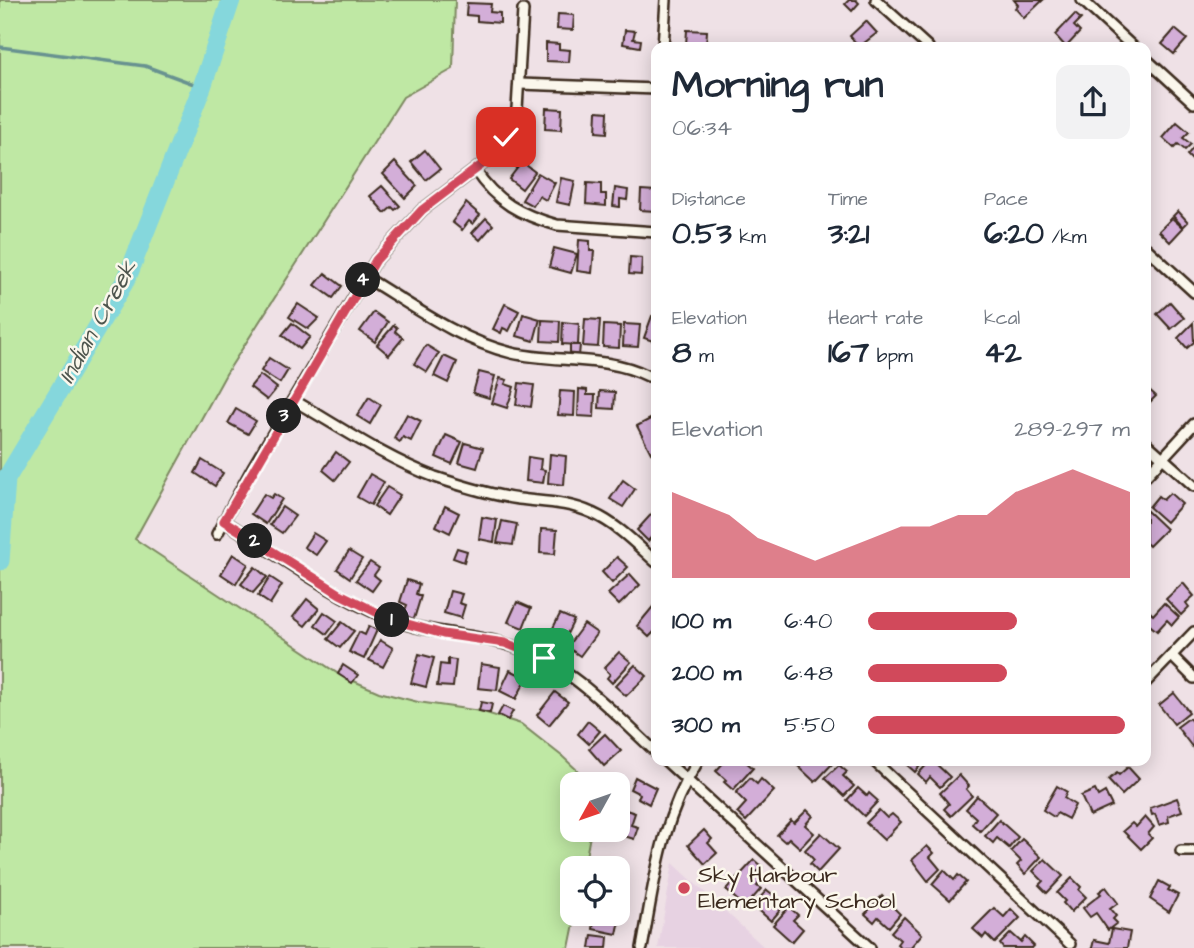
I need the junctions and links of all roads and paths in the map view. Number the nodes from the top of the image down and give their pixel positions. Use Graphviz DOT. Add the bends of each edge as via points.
graph roads {
  1 [pos="666,0"];
  2 [pos="876,0"];
  3 [pos="1082,0"];
  4 [pos="523,10"];
  5 [pos="663,42"];
  6 [pos="922,42"];
  7 [pos="1128,42"];
  8 [pos="1151,64"];
  9 [pos="520,84"];
  10 [pos="651,89"];
  11 [pos="1194,103"];
  12 [pos="475,170"];
  13 [pos="651,232"];
  14 [pos="1151,253"];
  15 [pos="365,277"];
  16 [pos="1194,292"];
  17 [pos="648,376"];
  18 [pos="293,400"];
  19 [pos="1194,424"];
  20 [pos="1151,447"];
  21 [pos="1163,458"];
  22 [pos="1151,470"];
  23 [pos="1194,486"];
  24 [pos="224,521"];
  25 [pos="217,534"];
  26 [pos="651,558"];
  27 [pos="1194,632"];
  28 [pos="1172,656"];
  29 [pos="1151,677"];
  30 [pos="1194,678"];
  31 [pos="651,747"];
  32 [pos="672,766"];
  33 [pos="695,766"];
  34 [pos="879,766"];
  35 [pos="687,780"];
  36 [pos="1181,851"];
  37 [pos="1194,851"];
  38 [pos="1070,944"];
  39 [pos="642,948"];
  40 [pos="870,948"];
  1 -- 5 [label="street"];
  2 -- 6 [label="street"];
  3 -- 7 [label="street"];
  4 -- 9 [label="street"];
  8 -- 11 [label="street"];
  9 -- 10 [label="street"];
  9 -- 12 [label="street" via="506,137"];
  12 -- 13 [label="street" via="496,197 544,221"];
  12 -- 15 [label="street" via="422,210"];
  14 -- 16 [label="street"];
  15 -- 17 [label="street" via="481,343 536,358 620,366"];
  15 -- 18 [label="street"];
  18 -- 24 [label="street"];
  18 -- 26 [label="street" via="356,439 434,476 475,490 589,512 612,524"];
  19 -- 21 [label="street"];
  20 -- 21 [label="street"];
  21 -- 22 [label="street"];
  21 -- 23 [label="street"];
  24 -- 25 [label="street"];
  24 -- 31 [label="street" via="340,594 390,619 443,634 505,643 544,658 583,685"];
  27 -- 28 [label="street"];
  28 -- 29 [label="street"];
  28 -- 30 [label="street"];
  32 -- 35 [label="street"];
  33 -- 35 [label="street"];
  34 -- 38 [label="street"];
  35 -- 39 [label="street" via="660,848"];
  35 -- 40 [label="street"];
  36 -- 37 [label="street"];
}
